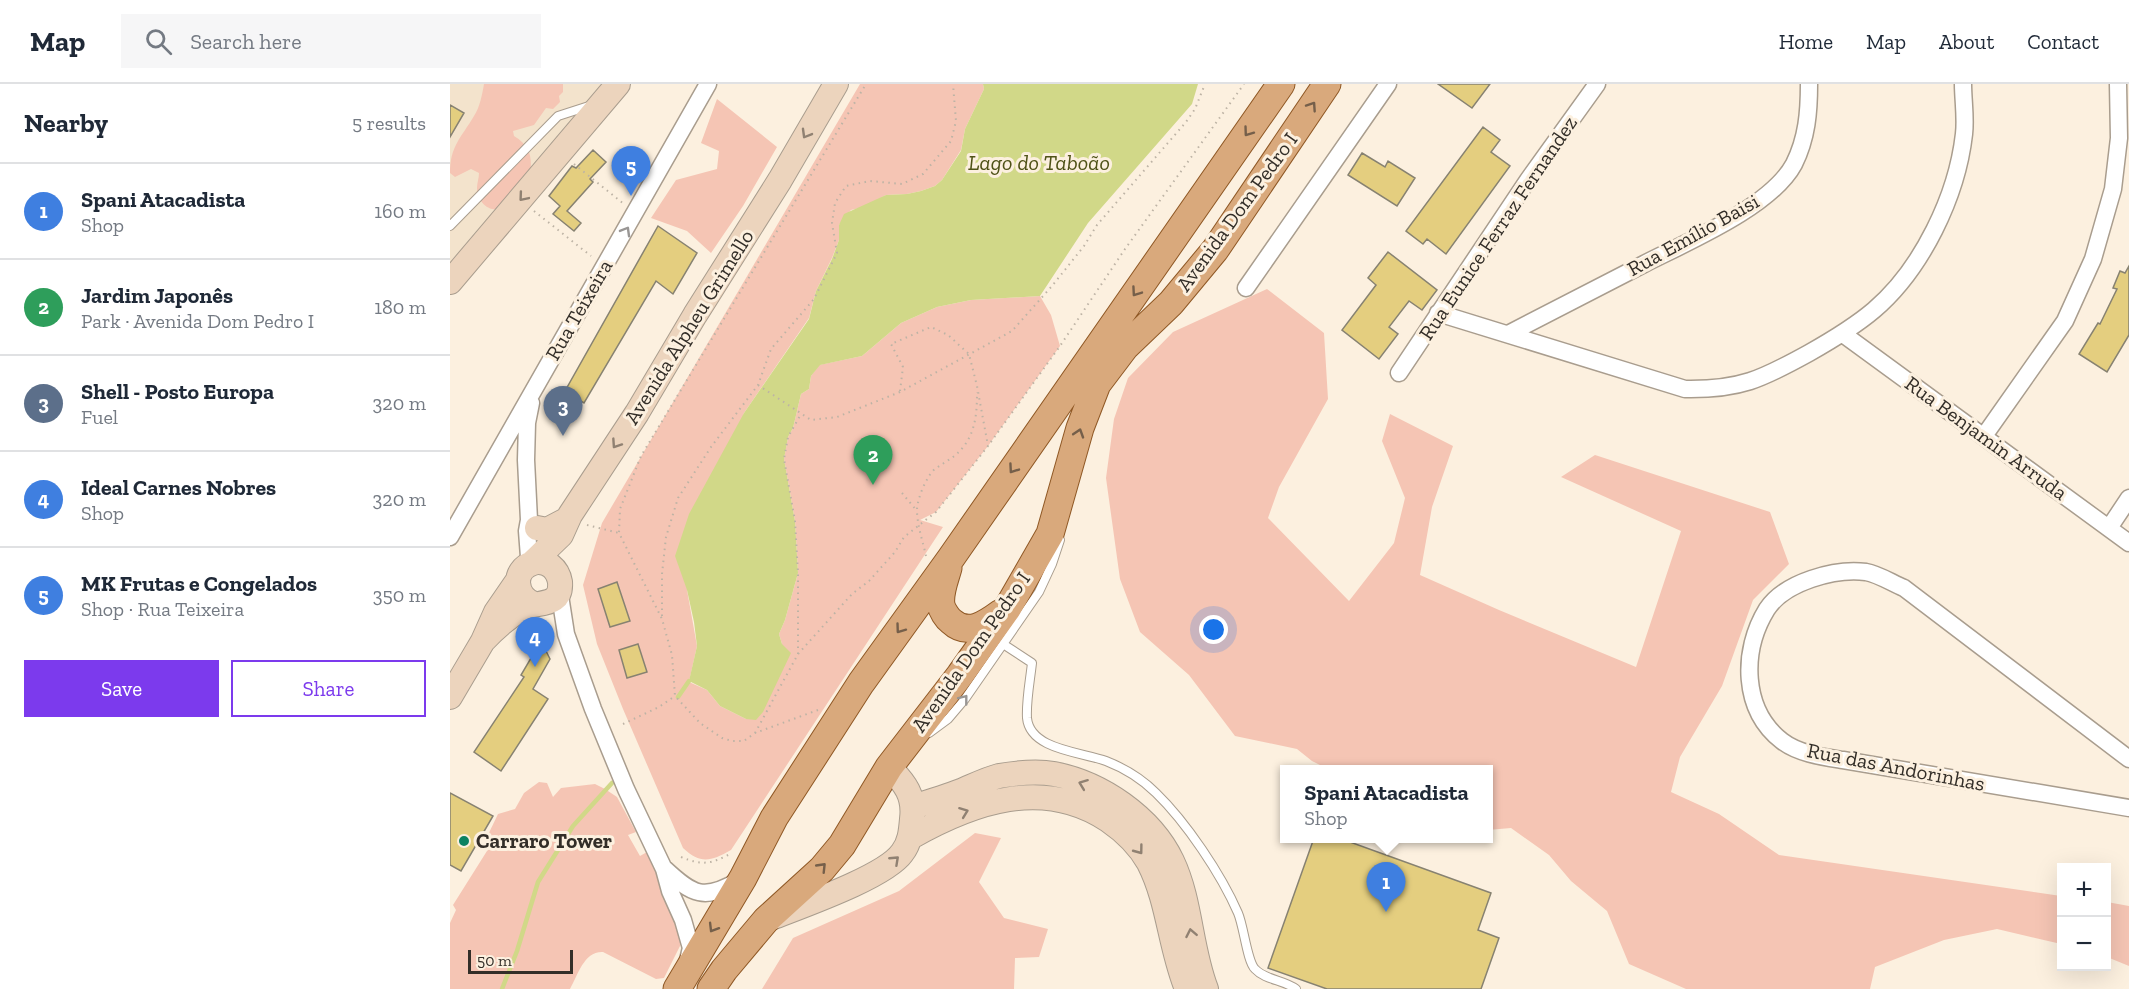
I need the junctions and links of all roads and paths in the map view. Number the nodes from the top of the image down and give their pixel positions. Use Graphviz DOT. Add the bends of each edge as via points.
graph roads {
  1 [pos="708,84"];
  2 [pos="836,84"];
  3 [pos="866,84"];
  4 [pos="953,84"];
  5 [pos="1204,84"];
  6 [pos="1244,84"];
  7 [pos="1281,84"];
  8 [pos="1328,84"];
  9 [pos="1388,84"];
  10 [pos="1597,84"];
  11 [pos="1809,84"];
  12 [pos="1963,84"];
  13 [pos="2118,84"];
  14 [pos="611,93"];
  15 [pos="560,153"];
  16 [pos="520,200"];
  17 [pos="636,213"];
  18 [pos="450,226"];
  19 [pos="604,267"];
  20 [pos="450,282"];
  21 [pos="1246,288"];
  22 [pos="1438,313"];
  23 [pos="1510,333"];
  24 [pos="1843,334"];
  25 [pos="969,354"];
  26 [pos="1399,373"];
  27 [pos="758,385"];
  28 [pos="977,386"];
  29 [pos="535,387"];
  30 [pos="900,392"];
  31 [pos="801,414"];
  32 [pos="1984,436"];
  33 [pos="988,446"];
  34 [pos="526,460"];
  35 [pos="1070,461"];
  36 [pos="490,466"];
  37 [pos="902,493"];
  38 [pos="2129,498"];
  39 [pos="917,511"];
  40 [pos="569,517"];
  41 [pos="920,524"];
  42 [pos="2109,528"];
  43 [pos="619,533"];
  44 [pos="450,537"];
  45 [pos="2129,543"];
  46 [pos="951,558"];
  47 [pos="538,567"];
  48 [pos="931,586"];
  49 [pos="1007,609"];
  50 [pos="662,620"];
  51 [pos="1003,644"];
  52 [pos="798,654"];
  53 [pos="675,696"];
  54 [pos="450,697"];
  55 [pos="825,706"];
  56 [pos="623,724"];
  57 [pos="755,733"];
  58 [pos="896,758"];
  59 [pos="2129,759"];
  60 [pos="2127,806"];
  61 [pos="914,807"];
  62 [pos="911,837"];
  63 [pos="739,848"];
  64 [pos="681,857"];
  65 [pos="664,869"];
  66 [pos="743,878"];
  67 [pos="766,920"];
  68 [pos="681,981"];
  69 [pos="711,989"];
  70 [pos="1187,989"];
  71 [pos="1206,989"];
  72 [pos="1296,989"];
  1 -- 17 [label="street, Rua Teixeira"];
  2 -- 40 [label="street, Avenida Alpheu Grimello, one-way" via="637,413"];
  3 -- 43 [label="path" via="641,456 620,509"];
  4 -- 27 [label="path" via="956,121 951,141 922,174 902,184 870,181 846,186 840,195 832,223 837,253 814,299 771,349"];
  5 -- 25 [label="path" via="1190,116 1097,225 1052,286 1012,331"];
  6 -- 33 [label="path"];
  7 -- 46 [label="main road, Avenida Dom Pedro I, one-way"];
  35 -- 8 [label="main road, Avenida Dom Pedro I, one-way" via="1097,384 1125,347 1171,303 1215,250"];
  9 -- 21 [label="street"];
  10 -- 22 [label="street, Rua Eunice Ferraz Fernandez"];
  11 -- 23 [label="street, Rua Emílio Baisi" via="1806,132 1793,165 1772,191 1737,215"];
  12 -- 24 [label="street" via="1965,132 1957,174 1935,229 1907,275 1876,308"];
  13 -- 32 [label="street" via="2120,138 2113,189 2093,259 2065,321"];
  14 -- 15 [label="street"];
  14 -- 18 [label="lane" via="558,116"];
  15 -- 16 [label="street, one-way"];
  15 -- 17 [label="path"];
  16 -- 19 [label="path"];
  16 -- 20 [label="street"];
  19 -- 17 [label="street, Rua Teixeira, one-way"];
  19 -- 29 [label="street, Rua Teixeira"];
  22 -- 23 [label="street"];
  22 -- 26 [label="street, Rua Eunice Ferraz Fernandez"];
  23 -- 24 [label="street" via="1684,389 1736,386 1771,374"];
  24 -- 32 [label="street, Rua Benjamin Arruda"];
  25 -- 28 [label="path"];
  25 -- 30 [label="path"];
  25 -- 30 [label="path" via="948,335 931,327 891,344 903,367"];
  27 -- 31 [label="path"];
  27 -- 50 [label="path" via="678,498 666,537"];
  28 -- 33 [label="path"];
  28 -- 39 [label="path" via="972,432 951,460 933,470 920,494"];
  29 -- 34 [label="street" via="527,423"];
  29 -- 36 [label="street, Rua Teixeira"];
  30 -- 31 [label="path" via="837,417 811,420"];
  31 -- 52 [label="path" via="788,437 784,459 795,521"];
  32 -- 42 [label="street, Rua Benjamin Arruda"];
  33 -- 41 [label="path" via="936,512"];
  34 -- 36 [label="street" via="516,448"];
  34 -- 47 [label="street"];
  35 -- 49 [label="main road, Avenida Dom Pedro I" via="1050,534"];
  35 -- 51 [label="lane" via="1060,540 1052,564 1039,592"];
  36 -- 44 [label="street, Rua Teixeira"];
  37 -- 39 [label="path"];
  38 -- 42 [label="street"];
  39 -- 41 [label="path"];
  40 -- 43 [label="path"];
  40 -- 47 [label="street" via="548,530"];
  41 -- 48 [label="path"];
  41 -- 52 [label="path"];
  42 -- 45 [label="street, Rua Benjamin Arruda"];
  43 -- 50 [label="path"];
  46 -- 48 [label="main road, Avenida Dom Pedro I"];
  46 -- 49 [label="main road" via="941,595 941,607 949,620 970,630 985,625"];
  47 -- 54 [label="street" via="496,612"];
  47 -- 65 [label="street" via="602,734"];
  48 -- 66 [label="main road, Avenida Dom Pedro I, one-way" via="861,683 774,818"];
  49 -- 58 [label="main road, Avenida Dom Pedro I"];
  50 -- 53 [label="path" via="672,655"];
  58 -- 51 [label="lane, one-way" via="948,719"];
  51 -- 72 [label="lane" via="1032,663 1027,718 1037,738 1107,761 1156,793 1193,837 1231,898 1254,968"];
  52 -- 57 [label="path"];
  53 -- 56 [label="path"];
  53 -- 57 [label="path" via="700,723 722,738 744,741"];
  55 -- 57 [label="path"];
  58 -- 61 [label="street"];
  67 -- 58 [label="main road, Avenida Dom Pedro I, one-way" via="822,869 842,845"];
  59 -- 60 [label="street, Rua das Andorinhas" via="1904,588 1868,572 1840,571 1787,591 1768,608 1754,638 1749,667 1752,698 1763,722 1784,743 1843,760"];
  61 -- 62 [label="street"];
  71 -- 61 [label="street, one-way" via="1172,861 1142,821 1115,799 1084,783 1053,774 1022,773 997,777"];
  67 -- 62 [label="street, one-way" via="887,867 902,854"];
  62 -- 70 [label="street, one-way" via="960,813 1021,796 1055,798 1093,810 1118,827 1148,861"];
  63 -- 64 [label="path" via="705,864"];
  65 -- 66 [label="street" via="698,894 711,893"];
  65 -- 68 [label="street" via="689,936 690,948"];
  66 -- 68 [label="main road, Avenida Dom Pedro I, one-way"];
  67 -- 69 [label="main road, Avenida Dom Pedro I"];
}
